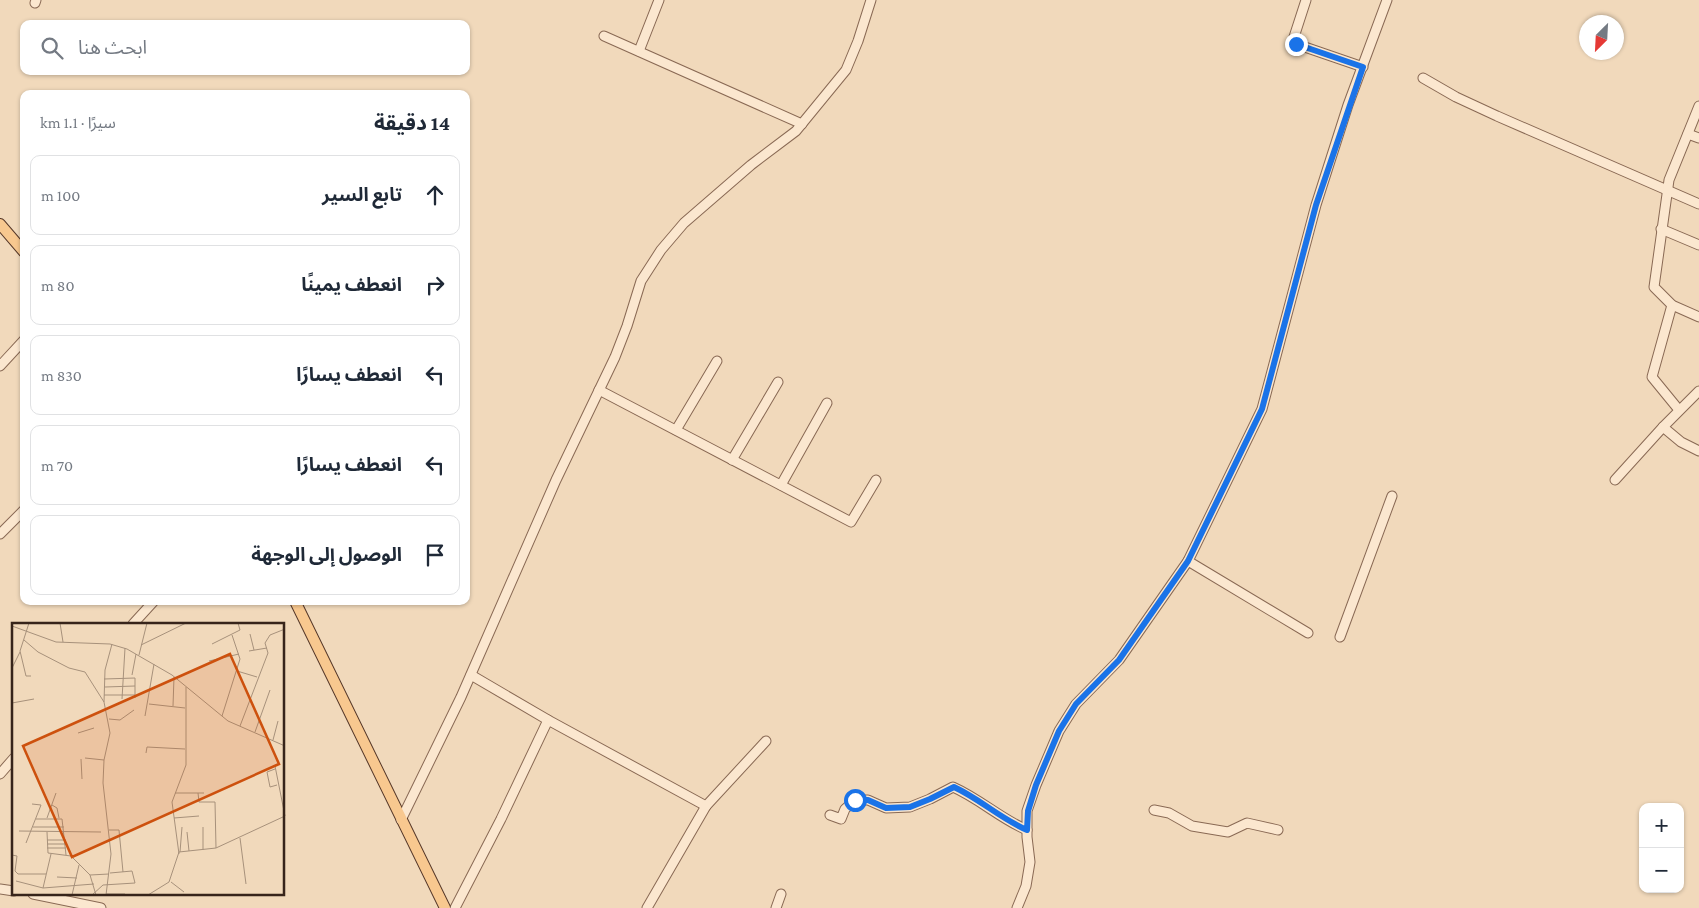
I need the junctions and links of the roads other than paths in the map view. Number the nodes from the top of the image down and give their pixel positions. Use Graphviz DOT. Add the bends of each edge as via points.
graph roads {
  1 [pos="660,0"];
  2 [pos="871,0"];
  3 [pos="1306,0"];
  4 [pos="1387,0"];
  5 [pos="604,36"];
  6 [pos="639,51"];
  7 [pos="1363,67"];
  8 [pos="1423,78"];
  9 [pos="1699,106"];
  10 [pos="802,124"];
  11 [pos="1688,134"];
  12 [pos="1699,138"];
  13 [pos="1667,190"];
  14 [pos="1699,204"];
  15 [pos="0,224"];
  16 [pos="1661,229"];
  17 [pos="1699,245"];
  18 [pos="20,247"];
  19 [pos="1672,305"];
  20 [pos="1699,317"];
  21 [pos="20,344"];
  22 [pos="717,361"];
  23 [pos="0,366"];
  24 [pos="778,382"];
  25 [pos="599,390"];
  26 [pos="1699,391"];
  27 [pos="826,404"];
  28 [pos="1679,410"];
  29 [pos="1663,427"];
  30 [pos="676,430"];
  31 [pos="1699,451"];
  32 [pos="732,460"];
  33 [pos="876,480"];
  34 [pos="1615,480"];
  35 [pos="781,485"];
  36 [pos="1392,496"];
  37 [pos="20,514"];
  38 [pos="0,534"];
  39 [pos="1188,561"];
  40 [pos="150,605"];
  41 [pos="297,605"];
  42 [pos="134,623"];
  43 [pos="1308,633"];
  44 [pos="1340,637"];
  45 [pos="471,676"];
  46 [pos="548,720"];
  47 [pos="766,741"];
  48 [pos="12,760"];
  49 [pos="2,768"];
  50 [pos="706,806"];
  51 [pos="1154,810"];
  52 [pos="830,815"];
  53 [pos="401,820"];
  54 [pos="1027,830"];
  55 [pos="1278,830"];
  56 [pos="781,894"];
  57 [pos="43,896"];
  58 [pos="101,908"];
  59 [pos="445,908"];
  60 [pos="455,908"];
  61 [pos="647,908"];
  62 [pos="776,908"];
  63 [pos="1017,908"];
  1 -- 6 [label="street"];
  2 -- 10 [label="street" via="846,70"];
  3 -- 7 [label="street" via="1294,37 1296,44"];
  4 -- 7 [label="street"];
  5 -- 6 [label="street"];
  6 -- 10 [label="street"];
  7 -- 39 [label="street" via="1316,205 1262,409"];
  8 -- 13 [label="street" via="1497,116"];
  9 -- 11 [label="street"];
  10 -- 25 [label="street" via="684,223 661,250 641,281 627,326"];
  11 -- 12 [label="street"];
  11 -- 13 [label="street"];
  13 -- 14 [label="street"];
  13 -- 16 [label="street"];
  15 -- 18 [label="main road"];
  16 -- 17 [label="street"];
  16 -- 19 [label="street" via="1654,287"];
  19 -- 20 [label="street"];
  19 -- 28 [label="street" via="1652,377"];
  21 -- 23 [label="street"];
  22 -- 30 [label="street"];
  24 -- 32 [label="street"];
  25 -- 30 [label="street"];
  25 -- 45 [label="street"];
  26 -- 28 [label="street"];
  27 -- 35 [label="street"];
  28 -- 29 [label="street"];
  29 -- 31 [label="street"];
  29 -- 34 [label="street"];
  30 -- 32 [label="street"];
  32 -- 35 [label="street"];
  33 -- 35 [label="street" via="851,522"];
  36 -- 44 [label="street"];
  37 -- 38 [label="street"];
  39 -- 43 [label="street"];
  39 -- 54 [label="street" via="1119,660 1076,704 1059,731 1036,785 1028,811"];
  40 -- 42 [label="street"];
  41 -- 53 [label="main road"];
  45 -- 46 [label="street"];
  45 -- 53 [label="street"];
  46 -- 50 [label="street"];
  46 -- 60 [label="street"];
  47 -- 50 [label="street"];
  48 -- 49 [label="street"];
  50 -- 61 [label="street"];
  51 -- 55 [label="street" via="1169,813 1192,826 1228,832 1247,823"];
  52 -- 54 [label="street" via="841,818 855,800 868,800 886,808 910,807 954,787 1011,824"];
  53 -- 59 [label="main road"];
  54 -- 63 [label="street" via="1030,862 1026,886"];
  56 -- 62 [label="street"];
  57 -- 58 [label="street"];
}
